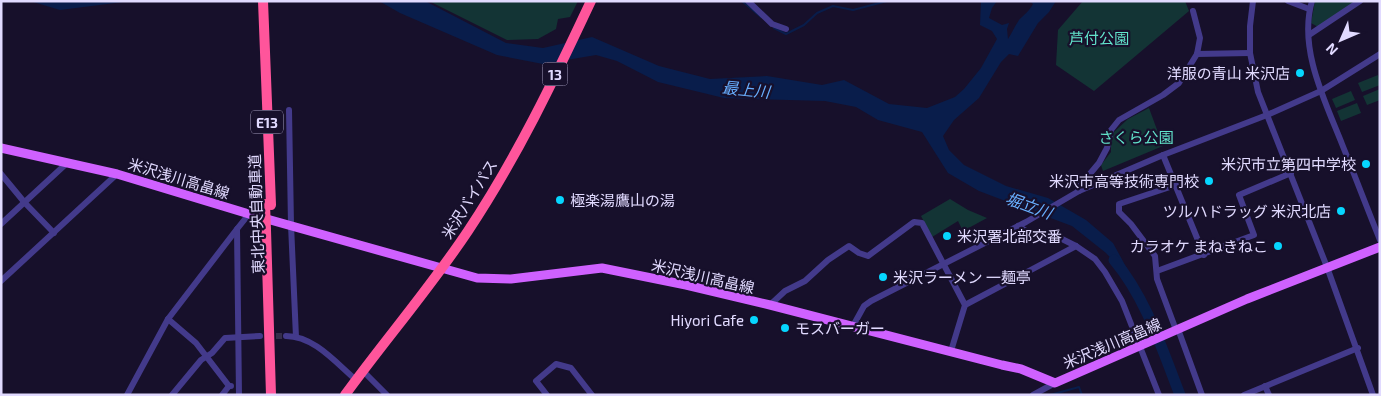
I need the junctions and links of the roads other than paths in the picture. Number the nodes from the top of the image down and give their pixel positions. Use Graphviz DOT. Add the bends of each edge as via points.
graph roads {
  1 [pos="258,1"];
  2 [pos="263,1"];
  3 [pos="591,1"];
  4 [pos="748,1"];
  5 [pos="1253,1"];
  6 [pos="1288,1"];
  7 [pos="1312,1"];
  8 [pos="1360,1"];
  9 [pos="1309,9"];
  10 [pos="1193,11"];
  11 [pos="786,29"];
  12 [pos="1308,35"];
  13 [pos="262,39"];
  14 [pos="1250,53"];
  15 [pos="1197,54"];
  16 [pos="1380,54"];
  17 [pos="1321,91"];
  18 [pos="289,110"];
  19 [pos="1267,115"];
  20 [pos="1,148"];
  21 [pos="1163,155"];
  22 [pos="67,164"];
  23 [pos="1291,173"];
  24 [pos="1,174"];
  25 [pos="117,174"];
  26 [pos="1176,185"];
  27 [pos="1080,191"];
  28 [pos="25,203"];
  29 [pos="249,214"];
  30 [pos="1,224"];
  31 [pos="291,225"];
  32 [pos="1018,226"];
  33 [pos="237,228"];
  34 [pos="269,230"];
  35 [pos="54,233"];
  36 [pos="1380,240"];
  37 [pos="1076,246"];
  38 [pos="1380,247"];
  39 [pos="1204,255"];
  40 [pos="942,264"];
  41 [pos="1328,267"];
  42 [pos="442,269"];
  43 [pos="1157,271"];
  44 [pos="1,282"];
  45 [pos="770,305"];
  46 [pos="965,305"];
  47 [pos="168,320"];
  48 [pos="853,326"];
  49 [pos="1177,330"];
  50 [pos="260,336"];
  51 [pos="286,336"];
  52 [pos="238,337"];
  53 [pos="296,337"];
  54 [pos="1143,346"];
  55 [pos="1358,348"];
  56 [pos="951,351"];
  57 [pos="207,357"];
  58 [pos="363,371"];
  59 [pos="356,380"];
  60 [pos="1055,382"];
  61 [pos="229,386"];
  62 [pos="239,386"];
  63 [pos="1265,386"];
  64 [pos="127,395"];
  65 [pos="172,395"];
  66 [pos="222,395"];
  67 [pos="239,395"];
  68 [pos="272,395"];
  69 [pos="277,395"];
  70 [pos="345,395"];
  71 [pos="387,395"];
  72 [pos="547,395"];
  73 [pos="592,395"];
  74 [pos="1033,395"];
  75 [pos="1159,395"];
  76 [pos="1202,395"];
  77 [pos="1244,395"];
  78 [pos="1269,395"];
  79 [pos="1373,395"];
  1 -- 13 [label="highway, 東北中央自動車道 / E13"];
  2 -- 13 [label="highway, 東北中央自動車道 / E13"];
  3 -- 42 [label="highway, 米沢バイパス / 13" via="518,147"];
  4 -- 11 [label="street" via="772,24"];
  5 -- 14 [label="street"];
  6 -- 9 [label="street"];
  7 -- 9 [label="street"];
  8 -- 12 [label="street"];
  9 -- 12 [label="street"];
  10 -- 15 [label="street" via="1200,38"];
  12 -- 17 [label="street" via="1310,55"];
  13 -- 34 [label="highway, 東北中央自動車道 / E13, bridge"];
  14 -- 15 [label="street"];
  14 -- 19 [label="street"];
  15 -- 27 [label="street" via="1179,82 1119,120 1111,130 1099,164 1078,188"];
  16 -- 17 [label="street"];
  17 -- 19 [label="street"];
  17 -- 36 [label="street"];
  18 -- 31 [label="street"];
  19 -- 21 [label="street"];
  19 -- 23 [label="street"];
  20 -- 22 [label="main road, 米沢浅川高畠線"];
  21 -- 26 [label="street"];
  21 -- 27 [label="street"];
  22 -- 25 [label="main road, 米沢浅川高畠線"];
  22 -- 28 [label="street"];
  23 -- 39 [label="street" via="1239,195 1254,235"];
  23 -- 41 [label="street"];
  24 -- 28 [label="street"];
  25 -- 29 [label="main road, 米沢浅川高畠線"];
  25 -- 35 [label="street"];
  26 -- 39 [label="street"];
  26 -- 43 [label="street" via="1119,204 1119,212 1155,256"];
  27 -- 32 [label="street"];
  28 -- 30 [label="street"];
  28 -- 35 [label="street"];
  29 -- 31 [label="main road, 米沢浅川高畠線"];
  29 -- 33 [label="street"];
  31 -- 42 [label="main road, 米沢浅川高畠線"];
  31 -- 53 [label="street"];
  32 -- 37 [label="street" via="1040,239 1062,239"];
  32 -- 40 [label="street"];
  33 -- 47 [label="street"];
  33 -- 52 [label="street"];
  34 -- 68 [label="highway, 東北中央自動車道 / E13"];
  34 -- 69 [label="highway, 東北中央自動車道 / E13"];
  35 -- 44 [label="street"];
  37 -- 46 [label="street"];
  37 -- 54 [label="street" via="1095,259 1113,284"];
  38 -- 41 [label="main road, 米沢浅川高畠線"];
  39 -- 43 [label="street"];
  40 -- 45 [label="street" via="922,223 914,222 868,256 849,246"];
  40 -- 46 [label="street"];
  40 -- 48 [label="street" via="871,301 864,306"];
  41 -- 49 [label="main road, 米沢浅川高畠線"];
  41 -- 55 [label="street"];
  42 -- 45 [label="main road, 米沢浅川高畠線" via="477,278 502,280 602,268"];
  42 -- 58 [label="highway, 米沢バイパス / 13"];
  43 -- 49 [label="street" via="1157,279"];
  45 -- 48 [label="main road, 米沢浅川高畠線"];
  46 -- 56 [label="street"];
  47 -- 57 [label="street" via="196,343"];
  47 -- 64 [label="street"];
  48 -- 56 [label="main road, 米沢浅川高畠線"];
  49 -- 54 [label="main road, 米沢浅川高畠線"];
  49 -- 76 [label="street"];
  50 -- 52 [label="street"];
  51 -- 53 [label="street"];
  52 -- 57 [label="street" via="226,338"];
  52 -- 62 [label="street"];
  53 -- 59 [label="street" via="314,344"];
  54 -- 60 [label="main road, 米沢浅川高畠線"];
  54 -- 75 [label="street"];
  55 -- 63 [label="street"];
  55 -- 79 [label="street"];
  56 -- 60 [label="main road, 米沢浅川高畠線" via="1022,369"];
  57 -- 61 [label="street"];
  57 -- 65 [label="street"];
  58 -- 59 [label="highway, 米沢バイパス / 13"];
  58 -- 71 [label="street"];
  59 -- 70 [label="highway, 米沢バイパス / 13"];
  60 -- 74 [label="street"];
  61 -- 62 [label="street"];
  61 -- 66 [label="street"];
  62 -- 67 [label="street"];
  63 -- 77 [label="street"];
  63 -- 78 [label="street"];
  72 -- 73 [label="street" via="536,381 556,364 571,368"];
}
